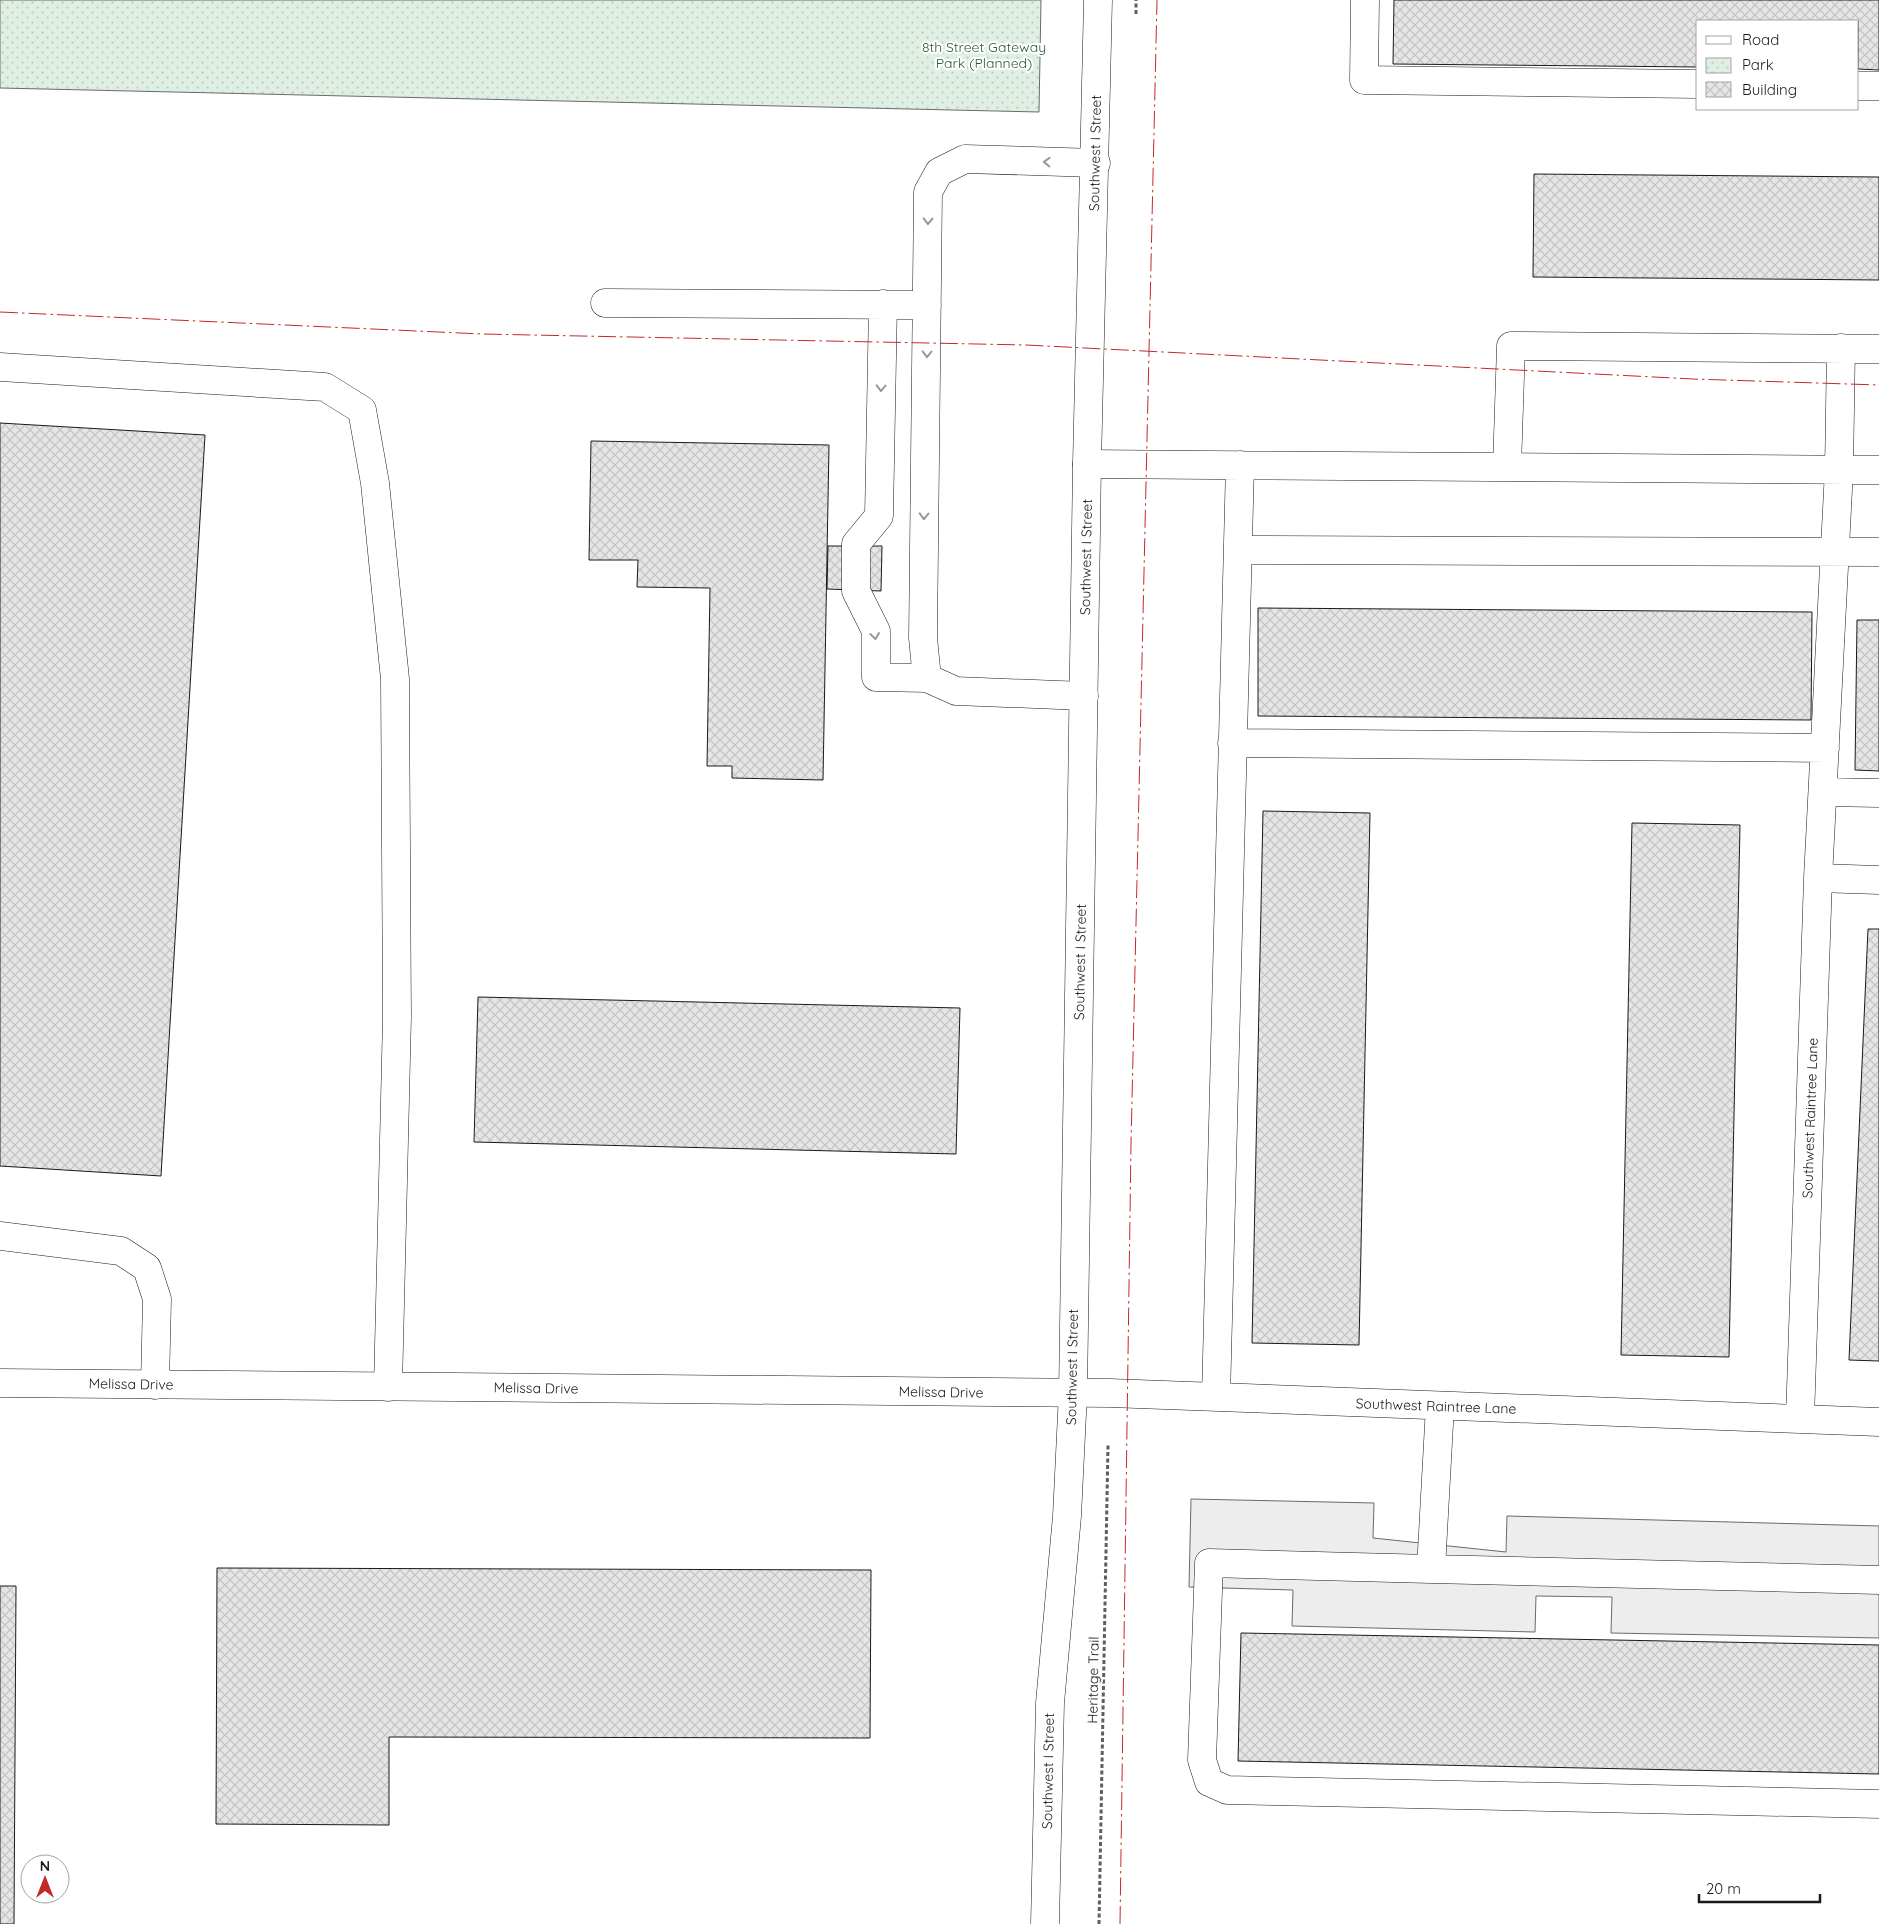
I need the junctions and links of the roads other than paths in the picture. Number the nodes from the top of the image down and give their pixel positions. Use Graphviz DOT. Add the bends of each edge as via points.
graph roads {
  1 [pos="1098,0"];
  2 [pos="1365,0"];
  3 [pos="1696,84"];
  4 [pos="1859,86"];
  5 [pos="1879,86"];
  6 [pos="1096,163"];
  7 [pos="606,303"];
  8 [pos="883,304"];
  9 [pos="927,305"];
  10 [pos="1841,348"];
  11 [pos="1879,348"];
  12 [pos="0,367"];
  13 [pos="1087,464"];
  14 [pos="1240,465"];
  15 [pos="1508,467"];
  16 [pos="1839,470"];
  17 [pos="1879,470"];
  18 [pos="1238,550"];
  19 [pos="1834,551"];
  20 [pos="1879,552"];
  21 [pos="927,678"];
  22 [pos="1084,696"];
  23 [pos="1232,744"];
  24 [pos="1825,748"];
  25 [pos="1823,792"];
  26 [pos="1879,792"];
  27 [pos="1818,878"];
  28 [pos="1879,880"];
  29 [pos="0,1236"];
  30 [pos="0,1383"];
  31 [pos="155,1384"];
  32 [pos="388,1386"];
  33 [pos="1073,1393"];
  34 [pos="1216,1397"];
  35 [pos="1440,1406"];
  36 [pos="1800,1419"];
  37 [pos="1879,1422"];
  38 [pos="1431,1569"];
  39 [pos="1879,1580"];
  40 [pos="1879,1804"];
  41 [pos="1045,1924"];
  1 -- 6 [label="main road, Southwest I Street"];
  2 -- 3 [label="main road" via="1364,80"];
  4 -- 5 [label="main road"];
  6 -- 9 [label="main road, one-way" via="965,159 939,172 928,192"];
  6 -- 13 [label="main road, Southwest I Street"];
  7 -- 8 [label="main road"];
  8 -- 9 [label="main road"];
  8 -- 21 [label="main road, one-way" via="879,516 856,544 856,592 876,631 876,677"];
  9 -- 21 [label="main road, one-way" via="923,638"];
  10 -- 11 [label="main road"];
  10 -- 15 [label="main road" via="1511,346"];
  10 -- 16 [label="main road, Southwest Raintree Lane"];
  12 -- 32 [label="main road" via="325,388 362,410 375,483 395,679 397,1017"];
  13 -- 14 [label="main road"];
  13 -- 22 [label="main road, Southwest I Street"];
  14 -- 15 [label="main road"];
  14 -- 18 [label="main road"];
  15 -- 16 [label="main road"];
  16 -- 17 [label="main road"];
  16 -- 19 [label="main road, Southwest Raintree Lane"];
  18 -- 19 [label="main road"];
  18 -- 23 [label="main road"];
  19 -- 20 [label="main road"];
  19 -- 24 [label="main road, Southwest Raintree Lane"];
  21 -- 22 [label="main road" via="956,692"];
  22 -- 33 [label="main road, Southwest I Street"];
  23 -- 24 [label="main road"];
  23 -- 34 [label="main road"];
  24 -- 25 [label="main road, Southwest Raintree Lane"];
  25 -- 26 [label="main road"];
  25 -- 27 [label="main road, Southwest Raintree Lane"];
  27 -- 28 [label="main road"];
  27 -- 36 [label="main road, Southwest Raintree Lane"];
  29 -- 31 [label="main road" via="121,1251 146,1268 158,1299"];
  30 -- 31 [label="main road, Melissa Drive"];
  31 -- 32 [label="main road, Melissa Drive"];
  32 -- 33 [label="main road, Melissa Drive"];
  33 -- 34 [label="main road, Southwest Raintree Lane"];
  33 -- 41 [label="main road, Southwest I Street" via="1067,1516 1050,1703"];
  34 -- 35 [label="main road, Southwest Raintree Lane"];
  35 -- 36 [label="main road, Southwest Raintree Lane"];
  35 -- 38 [label="main road"];
  36 -- 37 [label="main road, Southwest Raintree Lane"];
  38 -- 39 [label="main road"];
  38 -- 40 [label="main road" via="1209,1563 1202,1760 1209,1782 1227,1790"];
}
